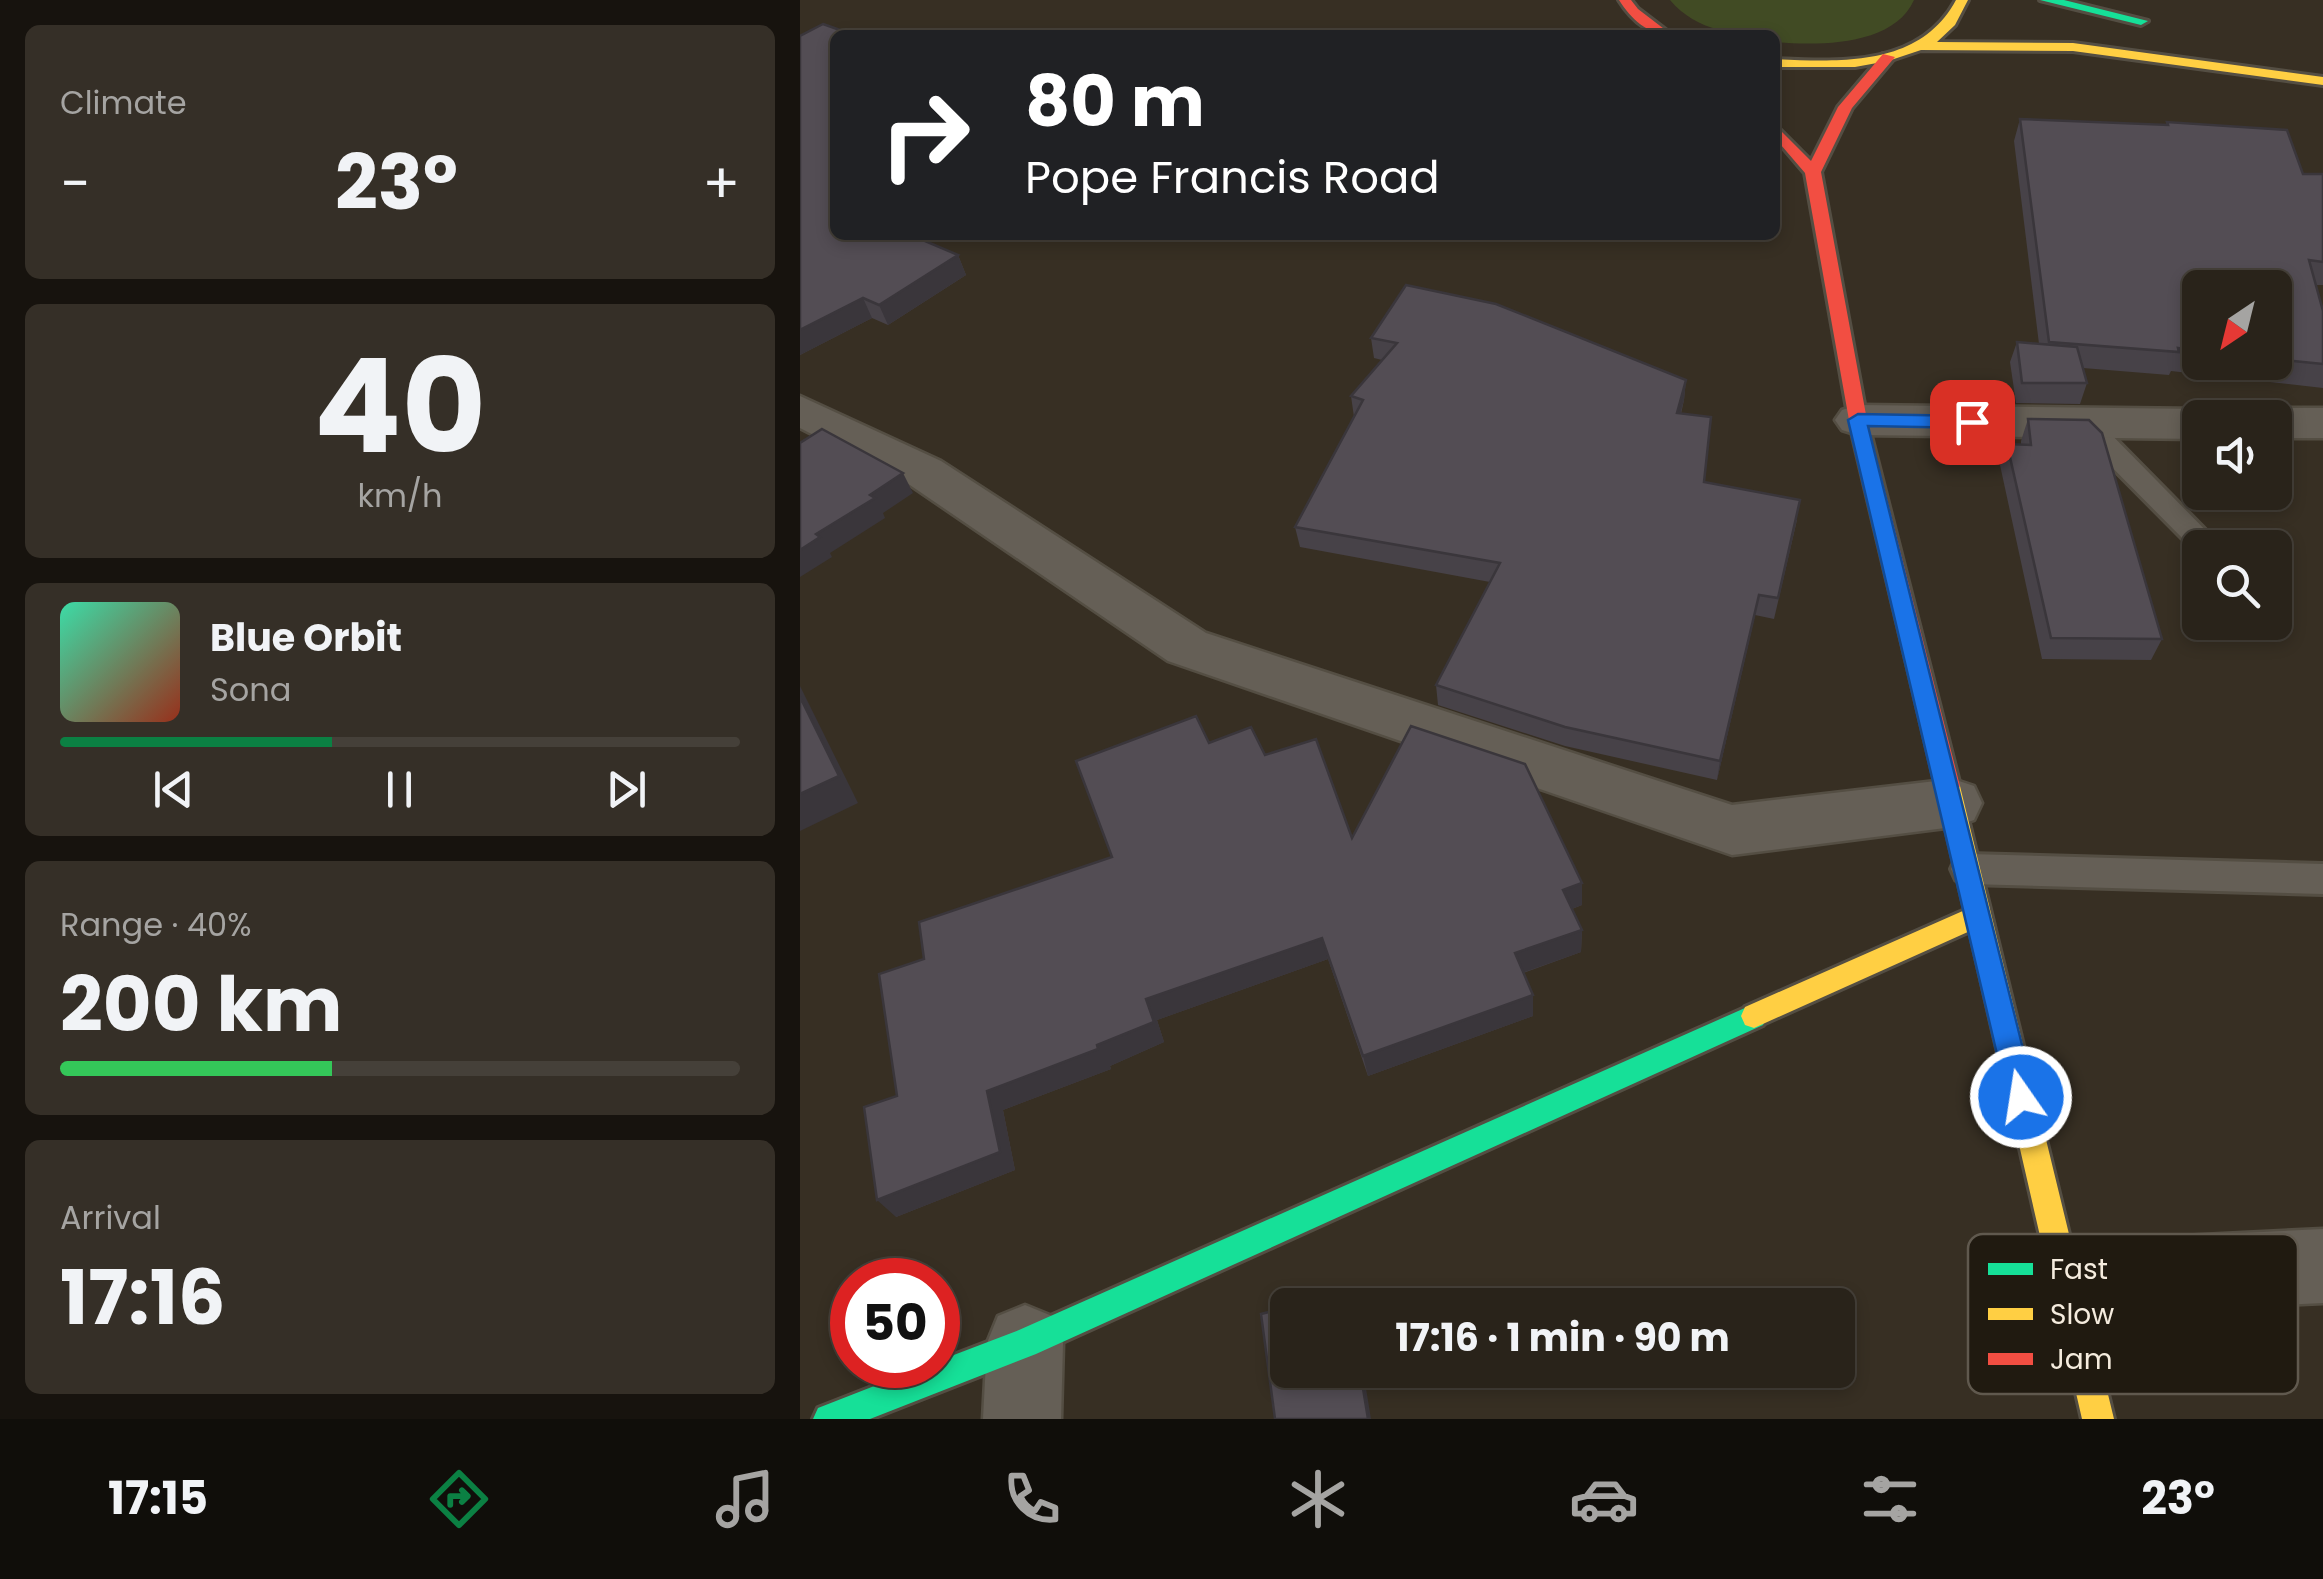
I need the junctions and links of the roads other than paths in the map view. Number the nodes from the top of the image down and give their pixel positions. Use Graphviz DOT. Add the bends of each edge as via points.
graph roads {
  1 [pos="1626,0"];
  2 [pos="1962,0"];
  3 [pos="2046,0"];
  4 [pos="2172,27"];
  5 [pos="1659,30"];
  6 [pos="1920,46"];
  7 [pos="1888,56"];
  8 [pos="1780,64"];
  9 [pos="2323,80"];
  10 [pos="1780,135"];
  11 [pos="1813,172"];
  12 [pos="800,410"];
  13 [pos="1858,420"];
  14 [pos="2292,423"];
  15 [pos="2323,423"];
  16 [pos="2085,424"];
  17 [pos="2182,424"];
  18 [pos="2191,530"];
  19 [pos="1953,803"];
  20 [pos="1968,869"];
  21 [pos="2323,879"];
  22 [pos="1980,915"];
  23 [pos="2052,1234"];
  24 [pos="2323,1266"];
  25 [pos="2298,1267"];
  26 [pos="1025,1344"];
  27 [pos="2092,1394"];
  28 [pos="829,1419"];
  29 [pos="1022,1419"];
  30 [pos="2098,1419"];
  1 -- 5 [label="main road"];
  2 -- 6 [label="main road" via="1949,28"];
  3 -- 4 [label="main road"];
  6 -- 7 [label="main road"];
  6 -- 9 [label="main road" via="2087,46"];
  7 -- 8 [label="main road"];
  7 -- 11 [label="main road" via="1845,107"];
  10 -- 11 [label="main road"];
  11 -- 13 [label="main road"];
  12 -- 19 [label="street" via="924,472 1188,647 1732,830"];
  13 -- 16 [label="street"];
  13 -- 19 [label="main road"];
  14 -- 15 [label="street"];
  16 -- 17 [label="street"];
  16 -- 18 [label="lane"];
  19 -- 20 [label="main road"];
  20 -- 21 [label="lane"];
  20 -- 22 [label="main road"];
  22 -- 23 [label="main road"];
  22 -- 26 [label="main road"];
  24 -- 25 [label="street"];
  26 -- 28 [label="main road"];
  26 -- 29 [label="street"];
  27 -- 30 [label="main road"];
}
